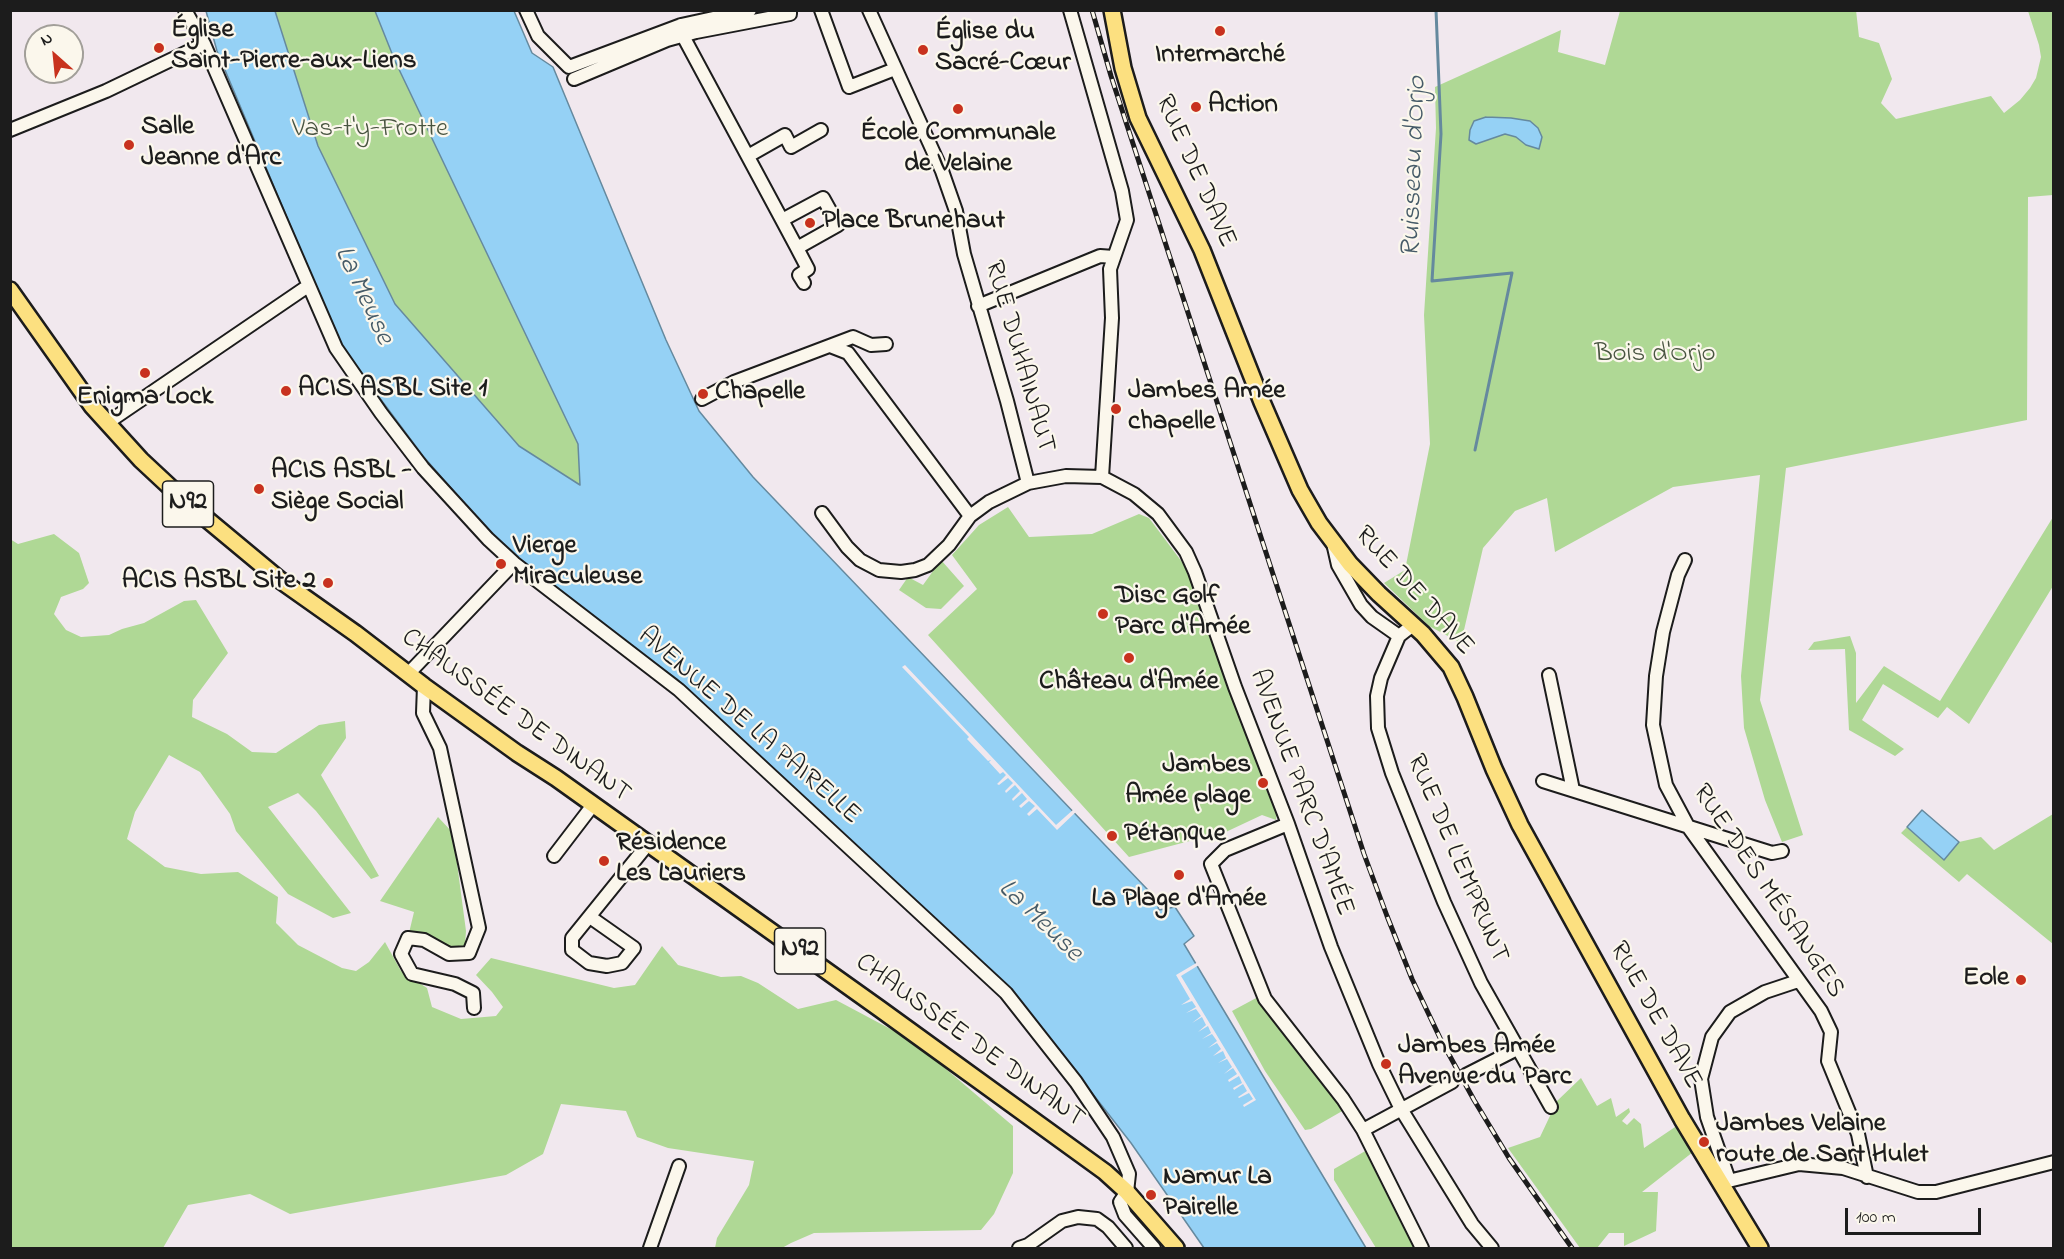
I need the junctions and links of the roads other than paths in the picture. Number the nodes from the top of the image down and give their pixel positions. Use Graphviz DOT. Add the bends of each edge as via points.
graph roads {
  1 [pos="185,10"];
  2 [pos="526,10"];
  3 [pos="750,10"];
  4 [pos="821,10"];
  5 [pos="868,10"];
  6 [pos="1070,10"];
  7 [pos="1112,10"];
  8 [pos="790,12"];
  9 [pos="682,30"];
  10 [pos="204,44"];
  11 [pos="895,69"];
  12 [pos="10,130"];
  13 [pos="821,130"];
  14 [pos="748,156"];
  15 [pos="782,220"];
  16 [pos="797,248"];
  17 [pos="1114,256"];
  18 [pos="804,283"];
  19 [pos="308,286"];
  20 [pos="10,290"];
  21 [pos="978,306"];
  22 [pos="886,344"];
  23 [pos="871,345"];
  24 [pos="830,346"];
  25 [pos="848,353"];
  26 [pos="702,399"];
  27 [pos="107,423"];
  28 [pos="1102,477"];
  29 [pos="1028,483"];
  30 [pos="822,513"];
  31 [pos="970,516"];
  32 [pos="1333,542"];
  33 [pos="1685,560"];
  34 [pos="514,563"];
  35 [pos="1413,625"];
  36 [pos="1399,636"];
  37 [pos="408,674"];
  38 [pos="1549,675"];
  39 [pos="424,686"];
  40 [pos="1543,781"];
  41 [pos="1574,790"];
  42 [pos="593,805"];
  43 [pos="1288,824"];
  44 [pos="1689,828"];
  45 [pos="648,844"];
  46 [pos="1782,851"];
  47 [pos="554,856"];
  48 [pos="590,917"];
  49 [pos="1798,981"];
  50 [pos="474,1008"];
  51 [pos="1517,1049"];
  52 [pos="1466,1075"];
  53 [pos="1452,1082"];
  54 [pos="1551,1107"];
  55 [pos="1401,1109"];
  56 [pos="1363,1130"];
  57 [pos="2054,1162"];
  58 [pos="679,1166"];
  59 [pos="1867,1177"];
  60 [pos="1724,1182"];
  61 [pos="1127,1192"];
  62 [pos="650,1248"];
  63 [pos="1019,1248"];
  64 [pos="1126,1248"];
  65 [pos="1154,1248"];
  66 [pos="1176,1248"];
  67 [pos="1422,1248"];
  68 [pos="1492,1248"];
  69 [pos="1760,1248"];
  1 -- 10 [label="street, AVENUE DE LA PAIRELLE"];
  2 -- 9 [label="street" via="538,36 572,73"];
  3 -- 9 [label="street"];
  4 -- 11 [label="street" via="849,87"];
  5 -- 11 [label="street, RUE DUHAINAUT"];
  6 -- 17 [label="street" via="1122,191 1127,220"];
  7 -- 32 [label="main road, RUE DE DAVE" via="1123,69 1148,141 1202,250 1300,490"];
  8 -- 9 [label="street" via="696,32"];
  9 -- 14 [label="street"];
  10 -- 12 [label="street" via="106,91"];
  10 -- 19 [label="street, AVENUE DE LA PAIRELLE"];
  11 -- 21 [label="street, RUE DUHAINAUT" via="942,171 956,211"];
  13 -- 14 [label="street" via="791,147 785,135"];
  14 -- 15 [label="street"];
  15 -- 16 [label="street"];
  15 -- 16 [label="street" via="823,198 838,225"];
  16 -- 18 [label="street" via="808,269 800,275"];
  17 -- 21 [label="street" via="1100,256"];
  17 -- 28 [label="street" via="1110,269 1112,318"];
  19 -- 27 [label="street"];
  19 -- 34 [label="street, AVENUE DE LA PAIRELLE" via="336,348 381,413 423,468"];
  20 -- 27 [label="main road, CHAUSSÉE DE DINANT / N92"];
  21 -- 29 [label="street, RUE DUHAINAUT"];
  22 -- 23 [label="street"];
  23 -- 24 [label="street" via="853,338"];
  23 -- 25 [label="street"];
  24 -- 25 [label="street"];
  24 -- 26 [label="street" via="734,382"];
  25 -- 31 [label="street"];
  27 -- 37 [label="main road, CHAUSSÉE DE DINANT / N92" via="184,501 279,580"];
  28 -- 29 [label="street" via="1066,476"];
  28 -- 43 [label="street, AVENUE PARC D'AMÉE" via="1150,506 1186,552"];
  29 -- 31 [label="street"];
  30 -- 31 [label="street" via="860,560 879,570 901,572 928,565"];
  32 -- 35 [label="main road, RUE DE DAVE" via="1350,564"];
  32 -- 36 [label="street" via="1338,565 1361,605"];
  33 -- 44 [label="street, RUE DES MÉSANGES" via="1663,632 1653,725 1666,786"];
  34 -- 37 [label="street"];
  34 -- 61 [label="street, AVENUE DE LA PAIRELLE" via="679,690 1006,993 1076,1082 1113,1137 1129,1174"];
  35 -- 36 [label="street, RUE DE L'EMPRUNT"];
  35 -- 60 [label="main road, RUE DE DAVE" via="1451,667 1520,825 1646,1054"];
  36 -- 51 [label="street, RUE DE L'EMPRUNT" via="1381,678 1378,728 1444,902"];
  37 -- 39 [label="main road, CHAUSSÉE DE DINANT / N92"];
  38 -- 41 [label="street"];
  39 -- 42 [label="main road, CHAUSSÉE DE DINANT / N92"];
  39 -- 50 [label="street" via="423,713 440,748 479,928 469,953 449,954 424,940 408,938 401,954 412,974 455,984 474,993"];
  40 -- 41 [label="street"];
  41 -- 44 [label="street"];
  42 -- 45 [label="main road, CHAUSSÉE DE DINANT / N92"];
  42 -- 47 [label="street"];
  43 -- 55 [label="street, AVENUE PARC D'AMÉE" via="1331,947"];
  43 -- 56 [label="street" via="1225,850 1211,864 1265,999"];
  44 -- 46 [label="street" via="1772,853"];
  44 -- 49 [label="street, RUE DES MÉSANGES"];
  45 -- 48 [label="street"];
  45 -- 61 [label="main road, CHAUSSÉE DE DINANT / N92" via="889,1015"];
  48 -- 48 [label="street" via="572,938 572,950 589,963 622,963 634,948"];
  49 -- 59 [label="street, RUE DES MÉSANGES" via="1821,1011 1831,1032 1828,1061 1858,1134"];
  49 -- 60 [label="street" via="1765,992 1730,1012 1712,1037 1701,1079"];
  51 -- 52 [label="street"];
  51 -- 54 [label="street, RUE DE L'EMPRUNT"];
  53 -- 55 [label="street"];
  55 -- 56 [label="street"];
  55 -- 68 [label="street, AVENUE PARC D'AMÉE" via="1472,1224"];
  56 -- 67 [label="street"];
  57 -- 59 [label="street" via="1936,1192 1918,1192"];
  58 -- 62 [label="street"];
  59 -- 60 [label="street" via="1843,1168 1800,1164"];
  60 -- 69 [label="main road, RUE DE DAVE"];
  61 -- 65 [label="street, AVENUE DE LA PAIRELLE" via="1120,1202 1125,1215"];
  61 -- 66 [label="main road, CHAUSSÉE DE DINANT / N92"];
  63 -- 64 [label="street" via="1062,1221 1078,1217 1097,1219"];
}
